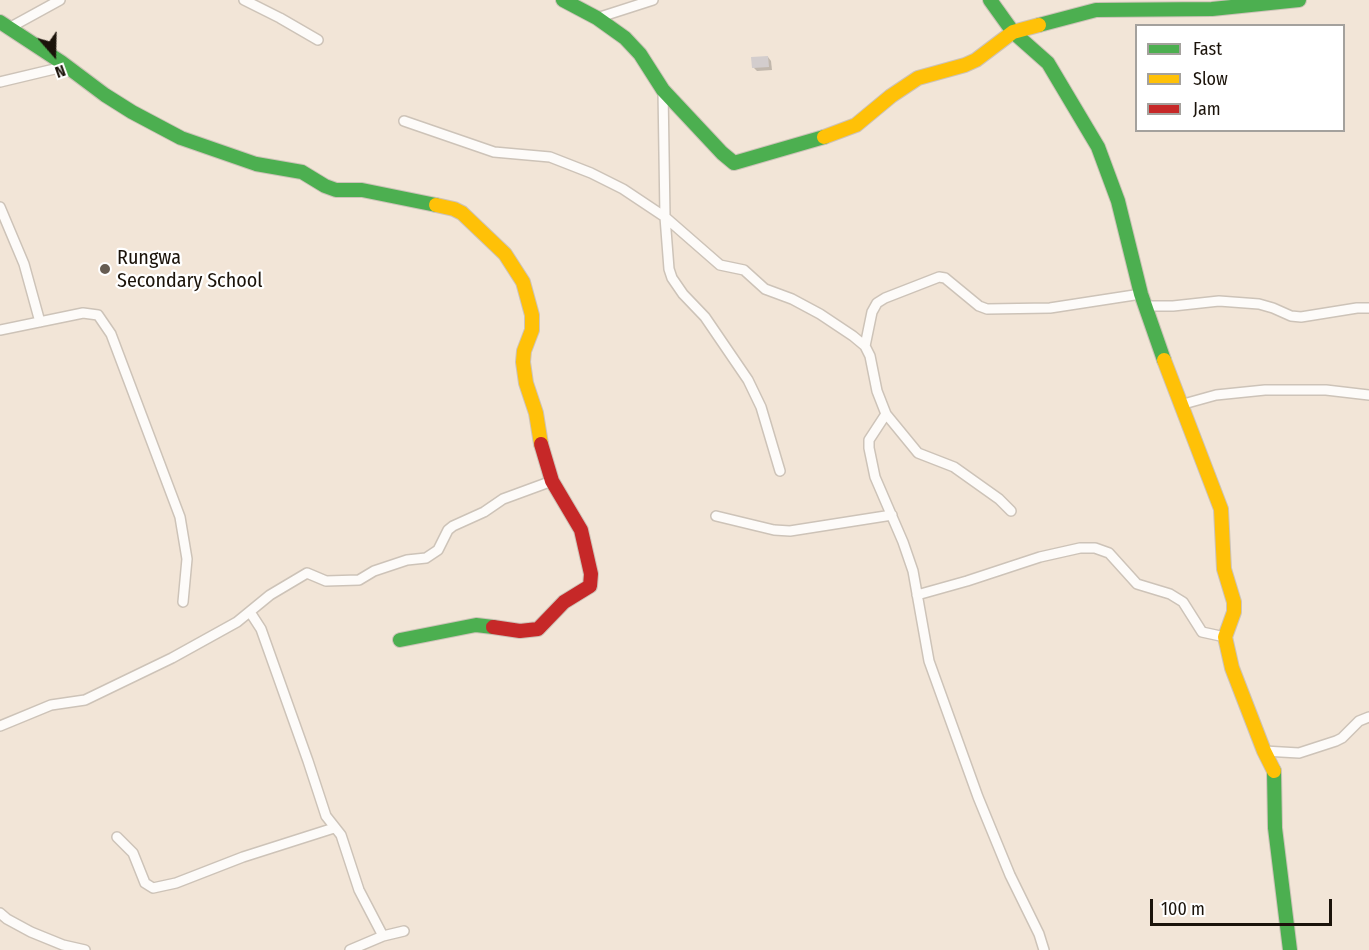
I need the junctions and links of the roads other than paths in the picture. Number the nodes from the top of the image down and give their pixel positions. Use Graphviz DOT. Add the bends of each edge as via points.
graph roads {
  1 [pos="60,0"];
  2 [pos="244,0"];
  3 [pos="563,0"];
  4 [pos="653,0"];
  5 [pos="990,0"];
  6 [pos="1291,0"];
  7 [pos="597,18"];
  8 [pos="5,25"];
  9 [pos="1013,32"];
  10 [pos="318,40"];
  11 [pos="67,66"];
  12 [pos="0,82"];
  13 [pos="663,90"];
  14 [pos="404,121"];
  15 [pos="0,207"];
  16 [pos="665,217"];
  17 [pos="1144,300"];
  18 [pos="1369,308"];
  19 [pos="40,322"];
  20 [pos="0,330"];
  21 [pos="865,346"];
  22 [pos="1369,394"];
  23 [pos="1180,405"];
  24 [pos="886,414"];
  25 [pos="780,471"];
  26 [pos="552,481"];
  27 [pos="1011,511"];
  28 [pos="892,515"];
  29 [pos="716,516"];
  30 [pos="917,595"];
  31 [pos="183,602"];
  32 [pos="250,612"];
  33 [pos="1225,638"];
  34 [pos="400,640"];
  35 [pos="1369,717"];
  36 [pos="0,726"];
  37 [pos="1264,751"];
  38 [pos="334,828"];
  39 [pos="117,837"];
  40 [pos="0,913"];
  41 [pos="404,931"];
  42 [pos="383,936"];
  43 [pos="85,950"];
  44 [pos="350,950"];
  45 [pos="1044,950"];
  46 [pos="1290,950"];
  1 -- 8 [label="street"];
  2 -- 10 [label="street"];
  3 -- 7 [label="street"];
  4 -- 7 [label="street"];
  5 -- 9 [label="street"];
  6 -- 9 [label="street" via="1212,9 1096,10"];
  7 -- 13 [label="street" via="640,54"];
  8 -- 11 [label="street"];
  9 -- 13 [label="street" via="976,60 918,78 844,131 738,163 722,153"];
  9 -- 17 [label="street" via="1048,63 1091,133 1118,201"];
  11 -- 12 [label="street"];
  11 -- 26 [label="street" via="132,112 211,150 256,165 302,172 336,190 362,190 462,213 506,254 523,282 532,315 532,330 524,351 526,383"];
  13 -- 16 [label="street"];
  14 -- 16 [label="street" via="494,152 550,157 623,189"];
  15 -- 19 [label="street" via="24,264"];
  16 -- 21 [label="street" via="720,265 744,270 765,289 820,314"];
  16 -- 25 [label="street" via="672,278 705,317 748,380 761,407"];
  17 -- 18 [label="street" via="1173,306 1219,301 1259,304 1301,317"];
  17 -- 21 [label="street" via="987,309 939,277 877,303"];
  17 -- 23 [label="street"];
  19 -- 20 [label="street"];
  19 -- 31 [label="street" via="83,313 98,315 111,334 180,517 187,559"];
  21 -- 24 [label="street"];
  22 -- 23 [label="street" via="1265,390"];
  23 -- 33 [label="street" via="1221,509 1224,569 1234,602"];
  24 -- 27 [label="street" via="918,453 954,466"];
  24 -- 28 [label="street" via="868,444 875,477"];
  26 -- 32 [label="street" via="503,499 453,526 438,550 426,558 407,560 359,580 326,581 308,573"];
  26 -- 34 [label="street" via="581,530 590,586 564,602 542,627 531,631 476,625"];
  28 -- 29 [label="street" via="790,531"];
  28 -- 30 [label="street" via="913,571"];
  30 -- 33 [label="street" via="1040,557 1095,548 1109,553 1137,584 1183,602 1202,632"];
  30 -- 45 [label="street" via="929,662 978,797"];
  32 -- 36 [label="street" via="105,692 51,705"];
  32 -- 38 [label="street" via="261,629 326,816"];
  33 -- 37 [label="street" via="1232,668"];
  35 -- 37 [label="street" via="1342,738 1299,753"];
  37 -- 46 [label="street" via="1274,770 1275,828"];
  38 -- 39 [label="street" via="153,888 145,883 133,853"];
  38 -- 42 [label="street" via="344,842 358,890"];
  40 -- 43 [label="street" via="32,932"];
  41 -- 42 [label="street"];
  42 -- 44 [label="street"];
}
